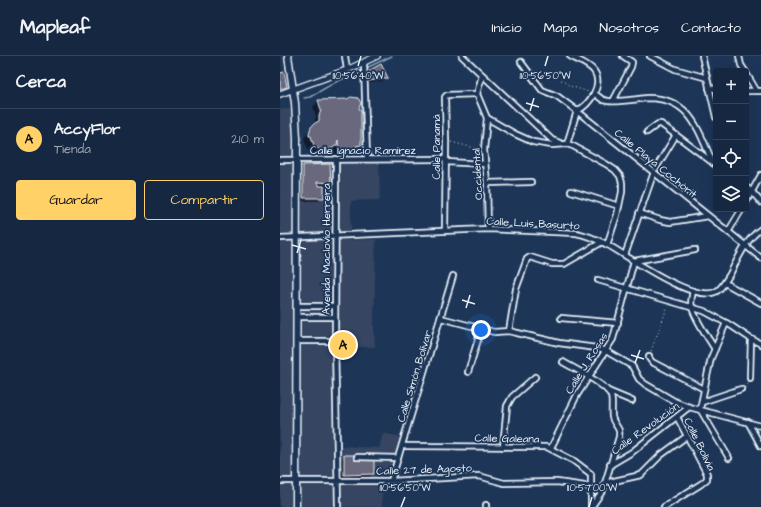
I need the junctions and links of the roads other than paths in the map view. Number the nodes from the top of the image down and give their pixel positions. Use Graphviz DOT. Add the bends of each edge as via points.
graph roads {
  1 [pos="288,56"];
  2 [pos="345,56"];
  3 [pos="377,56"];
  4 [pos="570,56"];
  5 [pos="623,56"];
  6 [pos="650,56"];
  7 [pos="702,56"];
  8 [pos="738,56"];
  9 [pos="465,57"];
  10 [pos="521,62"];
  11 [pos="364,63"];
  12 [pos="743,68"];
  13 [pos="347,70"];
  14 [pos="482,74"];
  15 [pos="749,77"];
  16 [pos="707,78"];
  17 [pos="709,88"];
  18 [pos="713,89"];
  19 [pos="293,90"];
  20 [pos="759,90"];
  21 [pos="749,91"];
  22 [pos="280,94"];
  23 [pos="477,94"];
  24 [pos="595,94"];
  25 [pos="613,101"];
  26 [pos="713,105"];
  27 [pos="577,111"];
  28 [pos="487,118"];
  29 [pos="647,132"];
  30 [pos="676,136"];
  31 [pos="560,143"];
  32 [pos="567,144"];
  33 [pos="367,158"];
  34 [pos="297,159"];
  35 [pos="336,159"];
  36 [pos="280,160"];
  37 [pos="446,160"];
  38 [pos="713,160"];
  39 [pos="713,163"];
  40 [pos="485,164"];
  41 [pos="656,168"];
  42 [pos="654,172"];
  43 [pos="761,175"];
  44 [pos="531,182"];
  45 [pos="487,183"];
  46 [pos="571,190"];
  47 [pos="749,190"];
  48 [pos="752,192"];
  49 [pos="749,197"];
  50 [pos="761,202"];
  51 [pos="619,206"];
  52 [pos="740,212"];
  53 [pos="639,213"];
  54 [pos="708,216"];
  55 [pos="488,229"];
  56 [pos="761,229"];
  57 [pos="445,230"];
  58 [pos="728,232"];
  59 [pos="335,236"];
  60 [pos="280,238"];
  61 [pos="297,238"];
  62 [pos="602,242"];
  63 [pos="607,245"];
  64 [pos="745,247"];
  65 [pos="695,250"];
  66 [pos="625,255"];
  67 [pos="761,258"];
  68 [pos="634,261"];
  69 [pos="453,276"];
  70 [pos="598,280"];
  71 [pos="725,283"];
  72 [pos="626,288"];
  73 [pos="694,291"];
  74 [pos="761,303"];
  75 [pos="297,306"];
  76 [pos="317,306"];
  77 [pos="335,306"];
  78 [pos="692,307"];
  79 [pos="297,317"];
  80 [pos="317,317"];
  81 [pos="335,317"];
  82 [pos="441,318"];
  83 [pos="561,318"];
  84 [pos="618,323"];
  85 [pos="726,323"];
  86 [pos="481,330"];
  87 [pos="509,331"];
  88 [pos="750,340"];
  89 [pos="296,341"];
  90 [pos="335,341"];
  91 [pos="761,344"];
  92 [pos="715,349"];
  93 [pos="606,352"];
  94 [pos="649,356"];
  95 [pos="563,362"];
  96 [pos="468,372"];
  97 [pos="588,376"];
  98 [pos="535,377"];
  99 [pos="750,378"];
  100 [pos="741,389"];
  101 [pos="608,390"];
  102 [pos="704,390"];
  103 [pos="632,401"];
  104 [pos="702,402"];
  105 [pos="689,407"];
  106 [pos="700,409"];
  107 [pos="677,417"];
  108 [pos="748,422"];
  109 [pos="761,426"];
  110 [pos="687,436"];
  111 [pos="402,446"];
  112 [pos="761,446"];
  113 [pos="503,447"];
  114 [pos="551,448"];
  115 [pos="357,458"];
  116 [pos="398,458"];
  117 [pos="729,458"];
  118 [pos="610,465"];
  119 [pos="337,480"];
  120 [pos="280,481"];
  121 [pos="296,481"];
  122 [pos="391,481"];
  123 [pos="605,483"];
  124 [pos="592,487"];
  125 [pos="592,506"];
  126 [pos="670,506"];
  127 [pos="296,507"];
  128 [pos="338,507"];
  129 [pos="664,507"];
  1 -- 19 [label="highway"];
  2 -- 13 [label="street"];
  3 -- 11 [label="main road"];
  4 -- 24 [label="street" via="593,70 597,78"];
  5 -- 25 [label="street" via="630,61 631,66"];
  6 -- 16 [label="street" via="675,69"];
  7 -- 16 [label="street"];
  8 -- 12 [label="street"];
  9 -- 14 [label="street"];
  10 -- 27 [label="street, Calle Playa Cochórit" via="542,90 557,96"];
  11 -- 13 [label="main road"];
  11 -- 33 [label="street"];
  13 -- 19 [label="main road"];
  14 -- 23 [label="street"];
  14 -- 31 [label="street" via="552,140"];
  15 -- 20 [label="street"];
  16 -- 17 [label="street"];
  17 -- 18 [label="street"];
  17 -- 26 [label="street"];
  19 -- 22 [label="main road"];
  19 -- 34 [label="highway"];
  20 -- 21 [label="street"];
  23 -- 28 [label="street"];
  23 -- 37 [label="street, Calle Panamá" via="446,96"];
  24 -- 25 [label="street" via="603,100"];
  24 -- 27 [label="street"];
  25 -- 38 [label="street" via="648,98 670,101 680,106 694,123"];
  27 -- 32 [label="street"];
  27 -- 42 [label="street, Calle Playa Cochórit"];
  28 -- 31 [label="street" via="533,142 552,145"];
  28 -- 40 [label="street, Occidental"];
  29 -- 30 [label="street" via="660,123"];
  30 -- 39 [label="street"];
  30 -- 41 [label="street"];
  31 -- 32 [label="street"];
  32 -- 51 [label="street" via="615,170 622,183"];
  33 -- 35 [label="street, Calle Ignacio Ramírez"];
  33 -- 37 [label="street, Calle Ignacio Ramírez"];
  34 -- 35 [label="street, Calle Ignacio Ramírez"];
  34 -- 36 [label="street, Calle Ignacio Ramírez"];
  34 -- 61 [label="highway"];
  35 -- 59 [label="street, Avenida Maclovio Herrera"];
  37 -- 40 [label="street, Calle Ignacio Ramírez"];
  37 -- 57 [label="street, Calle Panamá"];
  40 -- 45 [label="street, Occidental"];
  42 -- 53 [label="street"];
  42 -- 54 [label="street, Calle Playa Cochórit"];
  43 -- 48 [label="street"];
  44 -- 45 [label="street"];
  45 -- 55 [label="street, Occidental"];
  46 -- 51 [label="street"];
  47 -- 48 [label="street"];
  48 -- 49 [label="street"];
  48 -- 50 [label="street"];
  51 -- 63 [label="street"];
  52 -- 58 [label="street"];
  53 -- 54 [label="street" via="670,222"];
  53 -- 66 [label="street"];
  54 -- 58 [label="street, Calle Playa Cochórit"];
  55 -- 57 [label="street, Calle Luis Basurto"];
  55 -- 62 [label="street, Calle Luis Basurto" via="576,233"];
  56 -- 64 [label="street, Calle Luis Basurto"];
  57 -- 59 [label="street, Calle Luis Basurto"];
  58 -- 64 [label="street, Calle Playa Cochórit"];
  59 -- 61 [label="street, Calle Luis Basurto"];
  59 -- 77 [label="street, Avenida Maclovio Herrera"];
  60 -- 61 [label="street, Calle Luis Basurto"];
  61 -- 75 [label="highway"];
  62 -- 63 [label="street, Calle Luis Basurto"];
  62 -- 87 [label="street" via="564,264 552,264 530,257 527,259 516,289"];
  63 -- 66 [label="street, Calle Luis Basurto"];
  64 -- 67 [label="street, Calle Playa Cochórit"];
  64 -- 71 [label="street, Calle Luis Basurto"];
  65 -- 68 [label="street"];
  66 -- 68 [label="street, Calle Luis Basurto"];
  68 -- 72 [label="street, Calle J. Rosas"];
  68 -- 73 [label="street, Calle Luis Basurto" via="662,278"];
  69 -- 82 [label="street, Calle Simón Bolívar"];
  70 -- 72 [label="street"];
  71 -- 73 [label="street, Calle Luis Basurto" via="710,294"];
  71 -- 74 [label="street"];
  72 -- 78 [label="street"];
  72 -- 84 [label="street, Calle J. Rosas"];
  73 -- 78 [label="street"];
  75 -- 76 [label="street"];
  75 -- 79 [label="highway"];
  76 -- 77 [label="street"];
  76 -- 80 [label="street"];
  77 -- 81 [label="street, Avenida Maclovio Herrera"];
  78 -- 85 [label="street"];
  78 -- 92 [label="street"];
  79 -- 80 [label="street"];
  79 -- 89 [label="highway"];
  80 -- 81 [label="street"];
  81 -- 90 [label="street, Avenida Maclovio Herrera"];
  82 -- 86 [label="street"];
  82 -- 111 [label="street, Calle Simón Bolívar"];
  83 -- 84 [label="street"];
  84 -- 93 [label="street, Calle J. Rosas"];
  85 -- 88 [label="street"];
  85 -- 92 [label="street"];
  86 -- 87 [label="street"];
  86 -- 96 [label="street"];
  87 -- 93 [label="street"];
  88 -- 91 [label="street"];
  88 -- 99 [label="street"];
  89 -- 90 [label="street"];
  89 -- 121 [label="highway"];
  90 -- 119 [label="street, Avenida Maclovio Herrera"];
  92 -- 102 [label="street"];
  93 -- 97 [label="street, Calle J. Rosas"];
  93 -- 105 [label="street" via="632,366 645,384"];
  94 -- 102 [label="street" via="652,362"];
  95 -- 97 [label="street"];
  97 -- 101 [label="street"];
  97 -- 114 [label="street, Calle J. Rosas" via="570,406"];
  98 -- 113 [label="street" via="512,397 507,406"];
  100 -- 104 [label="street"];
  101 -- 103 [label="street"];
  101 -- 118 [label="street" via="611,395 612,419 620,433"];
  102 -- 104 [label="street"];
  104 -- 106 [label="street"];
  105 -- 106 [label="street"];
  105 -- 107 [label="street, Calle Revolución"];
  106 -- 108 [label="street"];
  106 -- 117 [label="street"];
  107 -- 110 [label="street, Calle Bolivia"];
  107 -- 118 [label="street, Calle Revolución" via="632,452"];
  108 -- 109 [label="street"];
  108 -- 112 [label="street"];
  110 -- 123 [label="street" via="662,454 641,475"];
  110 -- 126 [label="street, Calle Bolivia" via="707,474 707,479"];
  111 -- 113 [label="street, Calle Galeana"];
  111 -- 116 [label="street, Calle Simón Bolívar"];
  113 -- 114 [label="street, Calle Galeana"];
  114 -- 124 [label="street, Calle Galeana" via="588,471 592,478"];
  115 -- 116 [label="street"];
  116 -- 122 [label="street, Calle Simón Bolívar"];
  118 -- 123 [label="street, Calle Revolución"];
  119 -- 121 [label="street, Calle 27 de Agosto"];
  119 -- 122 [label="street, Calle 27 de Agosto"];
  119 -- 128 [label="street, Avenida Maclovio Herrera"];
  120 -- 121 [label="street, Calle 27 de Agosto"];
  121 -- 127 [label="highway"];
  122 -- 124 [label="street, Calle 27 de Agosto" via="479,476 504,483 558,482"];
  123 -- 125 [label="street, Calle Revolución"];
  124 -- 125 [label="street, Calle Revolución"];
  126 -- 129 [label="street"];
}
